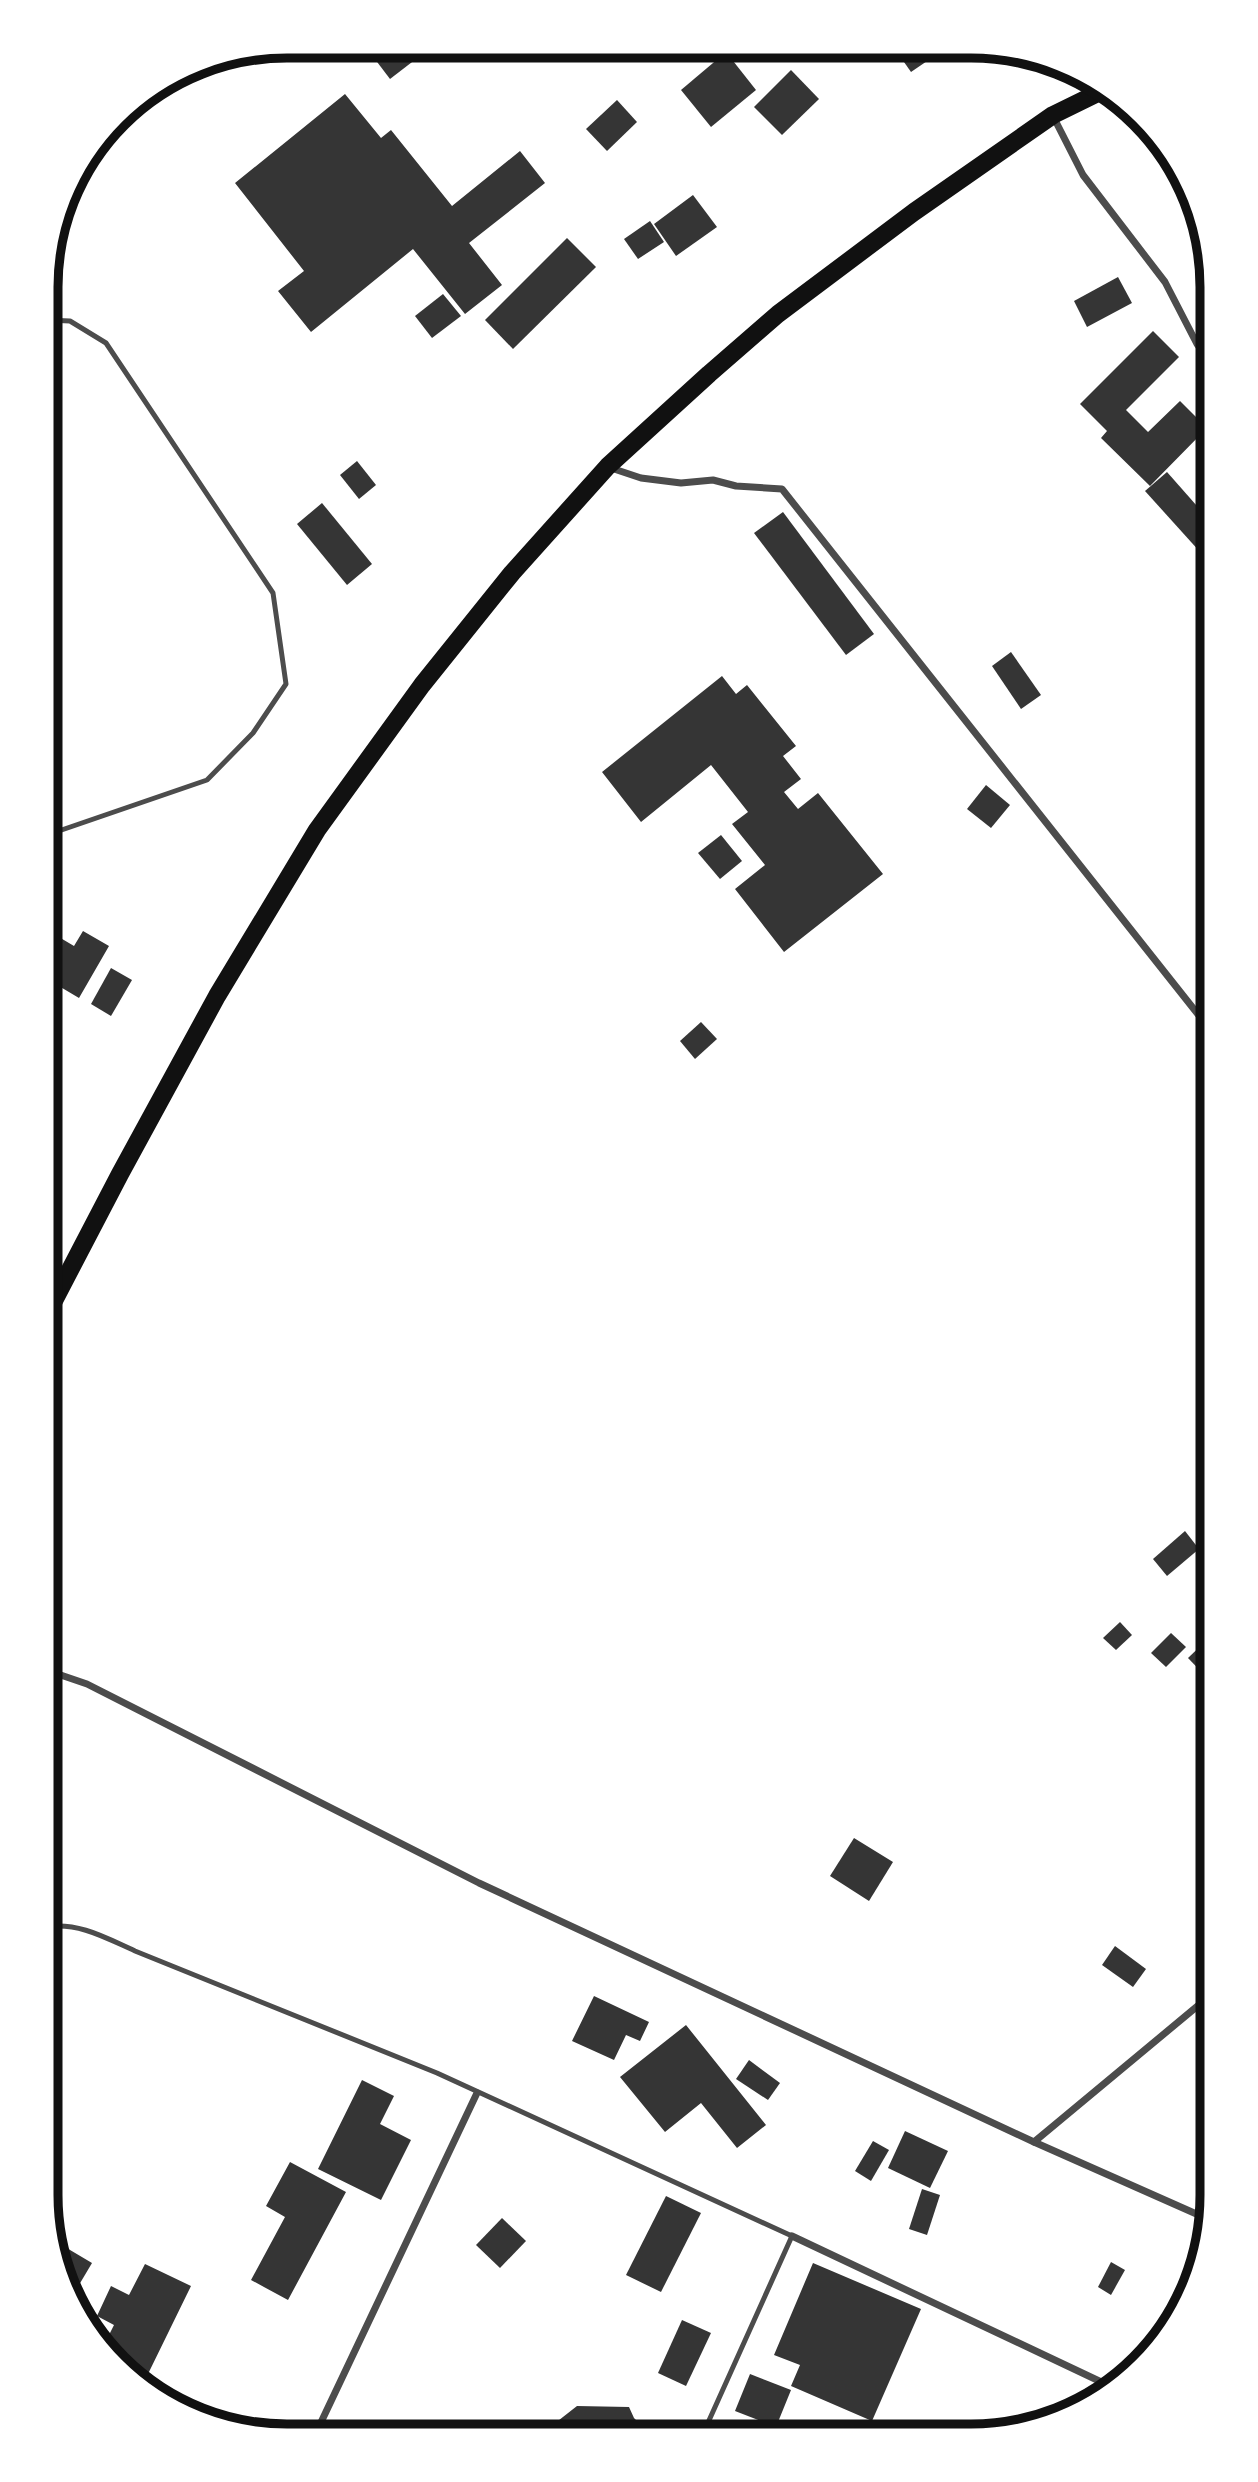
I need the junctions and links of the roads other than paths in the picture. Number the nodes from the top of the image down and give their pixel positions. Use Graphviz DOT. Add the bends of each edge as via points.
graph roads {
  1 [pos="1096,94"];
  2 [pos="1053,116"];
  3 [pos="58,320"];
  4 [pos="1200,348"];
  5 [pos="608,466"];
  6 [pos="58,831"];
  7 [pos="1200,1017"];
  8 [pos="58,1293"];
  9 [pos="58,1674"];
  10 [pos="58,1926"];
  11 [pos="1200,2004"];
  12 [pos="477,2092"];
  13 [pos="1034,2142"];
  14 [pos="1199,2215"];
  15 [pos="792,2236"];
  16 [pos="1103,2383"];
  17 [pos="320,2424"];
  18 [pos="707,2424"];
  1 -- 2 [label="main road"];
  2 -- 4 [label="street" via="1083,175 1165,282"];
  2 -- 5 [label="main road" via="778,314"];
  3 -- 6 [label="lane" via="70,321 106,343 273,593 286,684 253,733 207,780"];
  5 -- 7 [label="street" via="641,478 681,483 713,480 782,489"];
  5 -- 8 [label="main road" via="512,573 422,685 317,830 217,996"];
  9 -- 13 [label="street" via="88,1684 479,1883"];
  10 -- 12 [label="lane" via="87,1929"];
  11 -- 13 [label="street"];
  12 -- 15 [label="lane"];
  12 -- 17 [label="street"];
  13 -- 14 [label="street"];
  15 -- 16 [label="street"];
  15 -- 18 [label="lane"];
}
